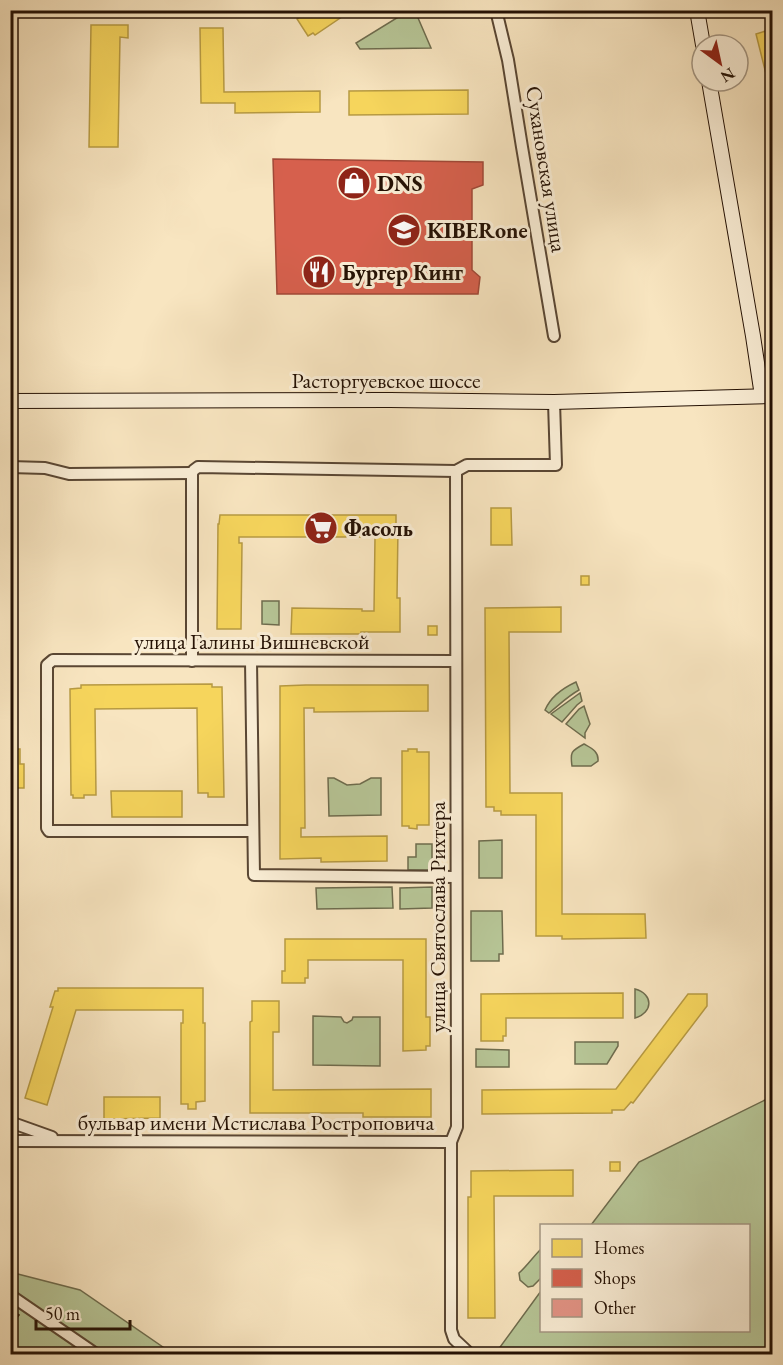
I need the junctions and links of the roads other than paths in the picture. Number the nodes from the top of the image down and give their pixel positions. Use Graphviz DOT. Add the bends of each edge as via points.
graph roads {
  1 [pos="496,10"];
  2 [pos="697,10"];
  3 [pos="701,33"];
  4 [pos="711,93"];
  5 [pos="554,336"];
  6 [pos="767,396"];
  7 [pos="10,401"];
  8 [pos="554,402"];
  9 [pos="10,467"];
  10 [pos="456,471"];
  11 [pos="192,473"];
  12 [pos="251,660"];
  13 [pos="192,661"];
  14 [pos="456,661"];
  15 [pos="253,831"];
  16 [pos="456,877"];
  17 [pos="10,1122"];
  18 [pos="10,1141"];
  19 [pos="61,1141"];
  20 [pos="451,1142"];
  21 [pos="10,1295"];
  22 [pos="96,1354"];
  23 [pos="470,1354"];
  1 -- 5 [label="street, Сухановская улица" via="508,60"];
  2 -- 3 [label="main road"];
  4 -- 6 [label="main road"];
  6 -- 8 [label="main road, Расторгуевское шоссе"];
  7 -- 8 [label="main road, Расторгуевское шоссе"];
  8 -- 10 [label="street" via="556,465 467,465"];
  9 -- 11 [label="street" via="45,468 69,474"];
  10 -- 11 [label="street" via="198,467"];
  10 -- 14 [label="street, улица Святослава Рихтера"];
  11 -- 13 [label="street"];
  12 -- 13 [label="street, улица Галины Вишневской"];
  12 -- 14 [label="street, улица Галины Вишневской"];
  12 -- 15 [label="street"];
  13 -- 15 [label="street, улица Галины Вишневской" via="49,662 47,828"];
  14 -- 16 [label="street, улица Святослава Рихтера"];
  15 -- 16 [label="street" via="254,875"];
  16 -- 20 [label="street, улица Святослава Рихтера" via="457,1129"];
  17 -- 19 [label="street"];
  18 -- 19 [label="street, бульвар имени Мстислава Ростроповича"];
  19 -- 20 [label="street, бульвар имени Мстислава Ростроповича"];
  20 -- 23 [label="street, улица Святослава Рихтера" via="451,1330 454,1339"];
  21 -- 22 [label="street"];
}
